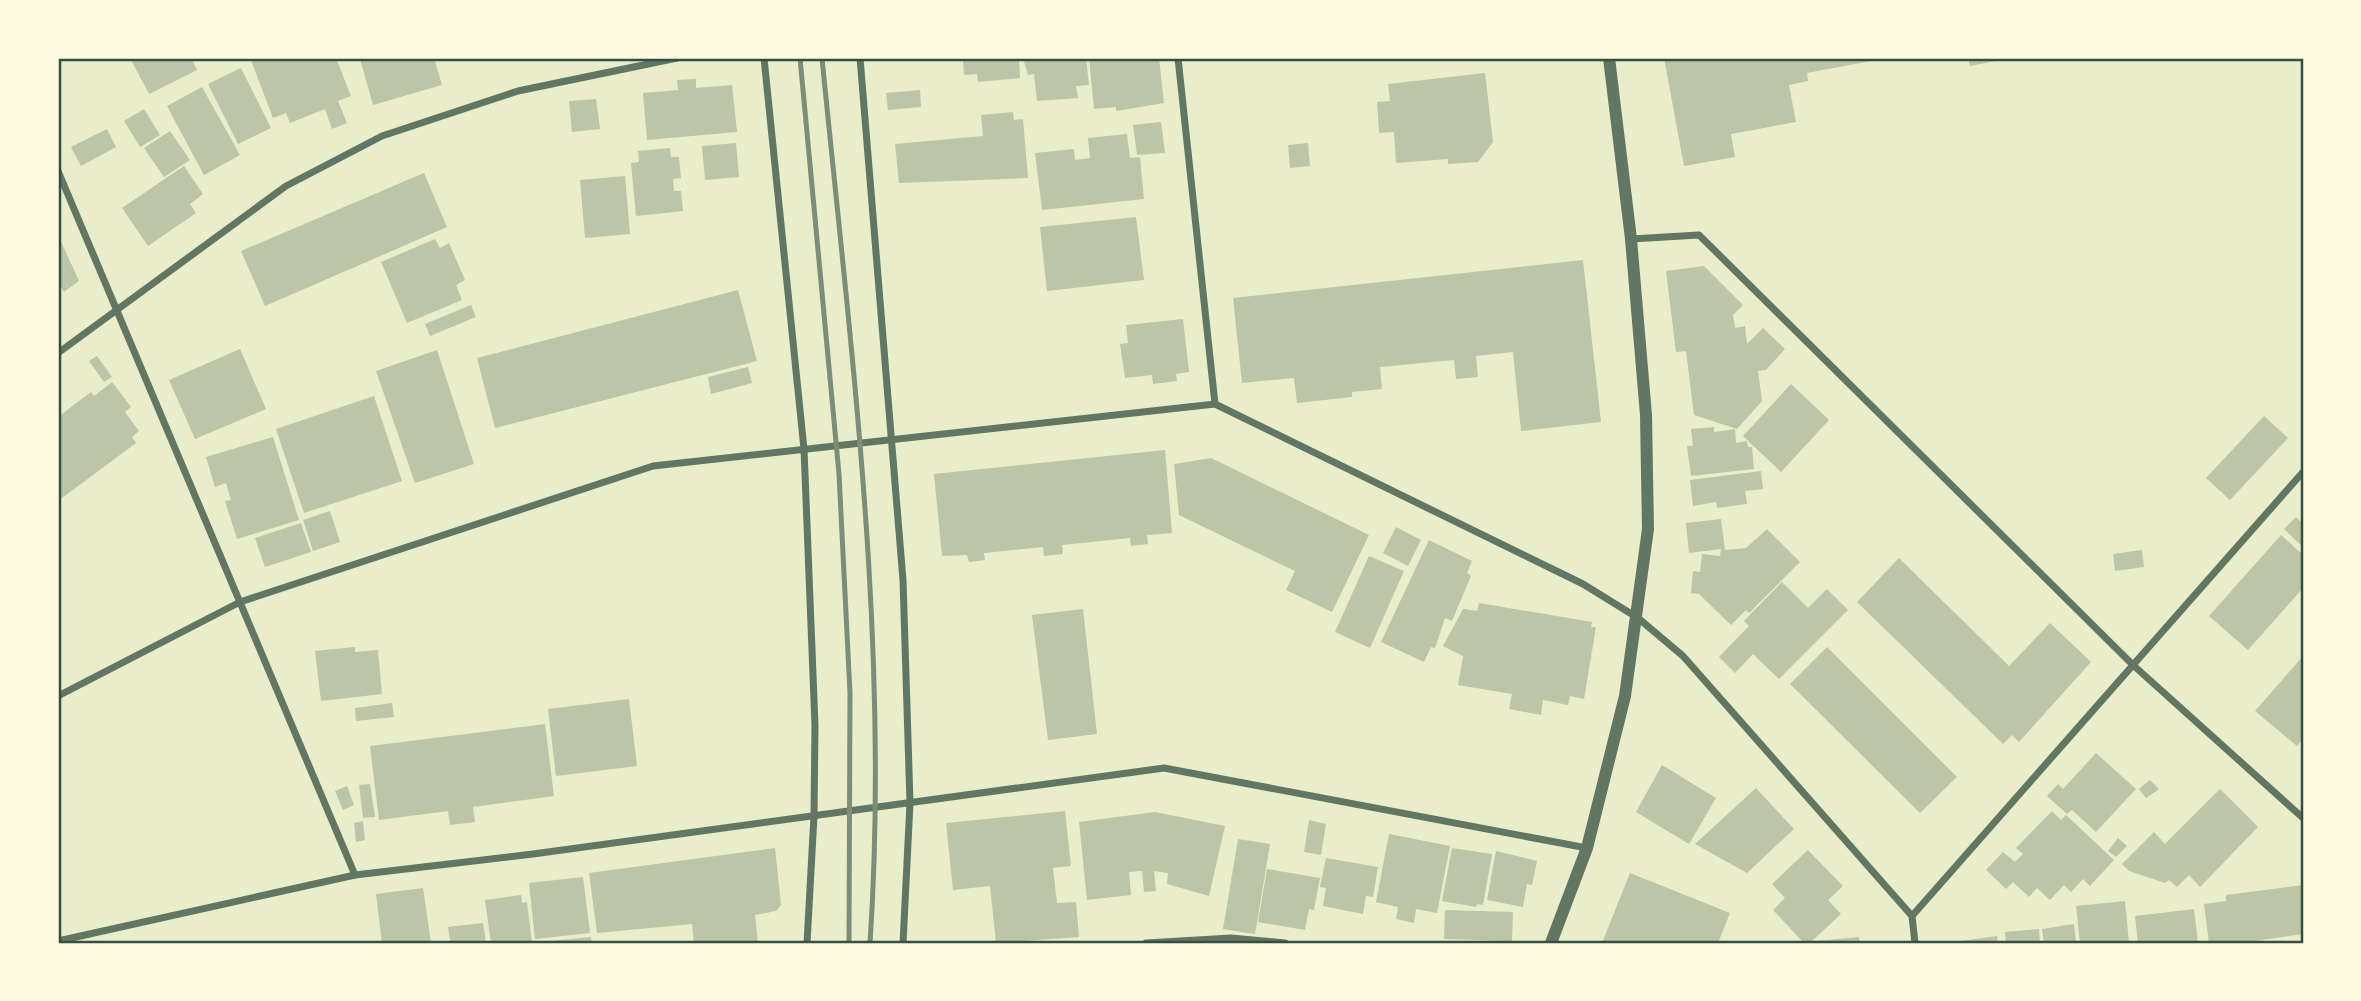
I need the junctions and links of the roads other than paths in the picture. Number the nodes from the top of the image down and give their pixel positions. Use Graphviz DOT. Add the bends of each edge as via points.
graph roads {
  1 [pos="677,58"];
  2 [pos="764,58"];
  3 [pos="860,58"];
  4 [pos="1178,58"];
  5 [pos="1609,58"];
  6 [pos="58,171"];
  7 [pos="1631,239"];
  8 [pos="115,312"];
  9 [pos="58,353"];
  10 [pos="1215,404"];
  11 [pos="894,440"];
  12 [pos="804,449"];
  13 [pos="2303,472"];
  14 [pos="240,602"];
  15 [pos="1637,618"];
  16 [pos="2133,665"];
  17 [pos="58,696"];
  18 [pos="910,803"];
  19 [pos="814,816"];
  20 [pos="2303,818"];
  21 [pos="1587,848"];
  22 [pos="355,875"];
  23 [pos="1912,916"];
  24 [pos="58,941"];
  25 [pos="807,943"];
  26 [pos="904,943"];
  27 [pos="1146,943"];
  28 [pos="1285,943"];
  29 [pos="1551,943"];
  30 [pos="1915,943"];
  1 -- 8 [label="street" via="518,91 382,136 286,186"];
  2 -- 12 [label="street"];
  3 -- 11 [label="street"];
  4 -- 10 [label="street"];
  5 -- 7 [label="street"];
  6 -- 8 [label="street"];
  7 -- 15 [label="street" via="1646,415 1648,529"];
  7 -- 16 [label="street" via="1699,235"];
  8 -- 9 [label="street"];
  8 -- 14 [label="street"];
  10 -- 11 [label="street"];
  10 -- 15 [label="street" via="1583,584"];
  11 -- 12 [label="street"];
  11 -- 18 [label="street"];
  12 -- 14 [label="street" via="653,466"];
  12 -- 19 [label="street"];
  13 -- 16 [label="street"];
  14 -- 17 [label="street"];
  14 -- 22 [label="street"];
  15 -- 21 [label="street" via="1625,696"];
  15 -- 23 [label="street" via="1683,656"];
  16 -- 20 [label="street"];
  16 -- 23 [label="street"];
  18 -- 19 [label="street"];
  18 -- 21 [label="street" via="1164,768"];
  18 -- 26 [label="street"];
  19 -- 22 [label="street"];
  19 -- 25 [label="street"];
  21 -- 29 [label="street"];
  22 -- 24 [label="street"];
  23 -- 30 [label="street"];
  27 -- 28 [label="street" via="1231,938"];
}
